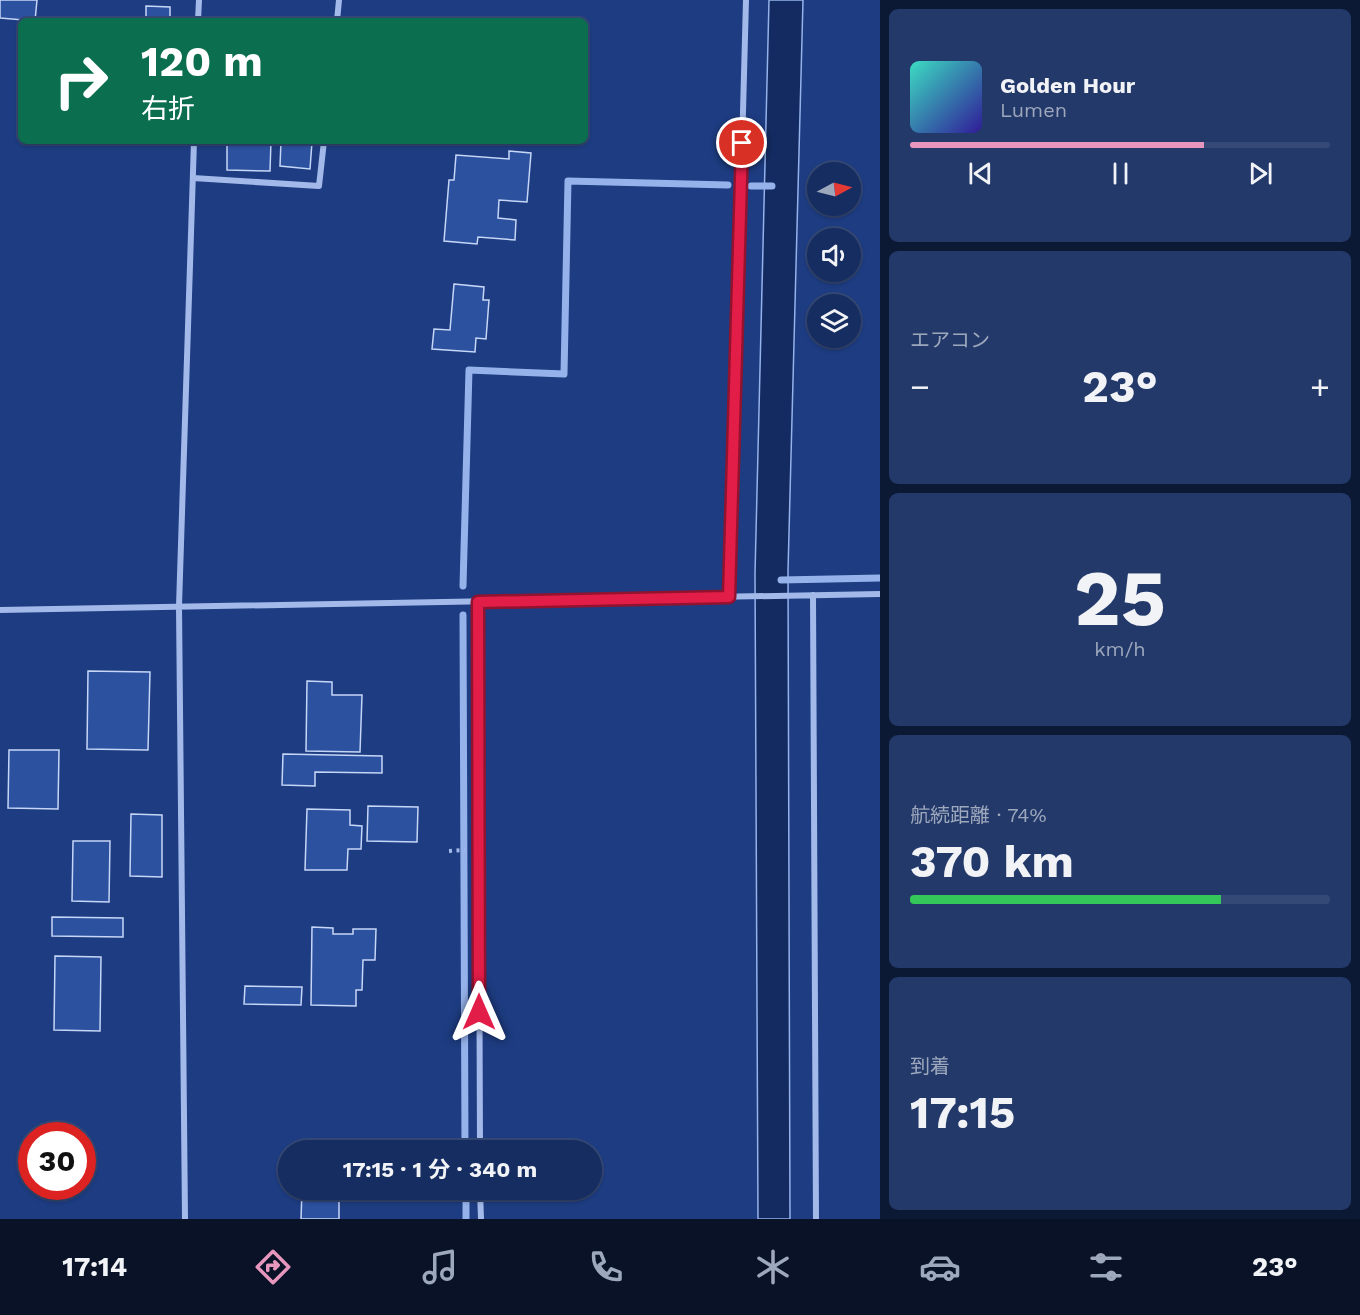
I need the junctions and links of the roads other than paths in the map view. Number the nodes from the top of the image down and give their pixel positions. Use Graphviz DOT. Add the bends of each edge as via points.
graph roads {
  1 [pos="199,0"];
  2 [pos="339,0"];
  3 [pos="746,0"];
  4 [pos="198,18"];
  5 [pos="336,18"];
  6 [pos="194,144"];
  7 [pos="324,144"];
  8 [pos="193,178"];
  9 [pos="880,594"];
  10 [pos="813,595"];
  11 [pos="729,597"];
  12 [pos="478,602"];
  13 [pos="179,606"];
  14 [pos="0,610"];
  15 [pos="480,1140"];
  16 [pos="480,1200"];
  17 [pos="185,1219"];
  18 [pos="481,1219"];
  19 [pos="816,1219"];
  1 -- 4 [label="street"];
  2 -- 5 [label="street"];
  3 -- 11 [label="street"];
  6 -- 8 [label="street"];
  7 -- 8 [label="street" via="319,186"];
  8 -- 13 [label="street"];
  9 -- 10 [label="street"];
  10 -- 11 [label="street"];
  10 -- 19 [label="street"];
  11 -- 12 [label="street"];
  12 -- 13 [label="street"];
  12 -- 15 [label="street"];
  13 -- 14 [label="street"];
  13 -- 17 [label="street"];
  16 -- 18 [label="street"];
}
